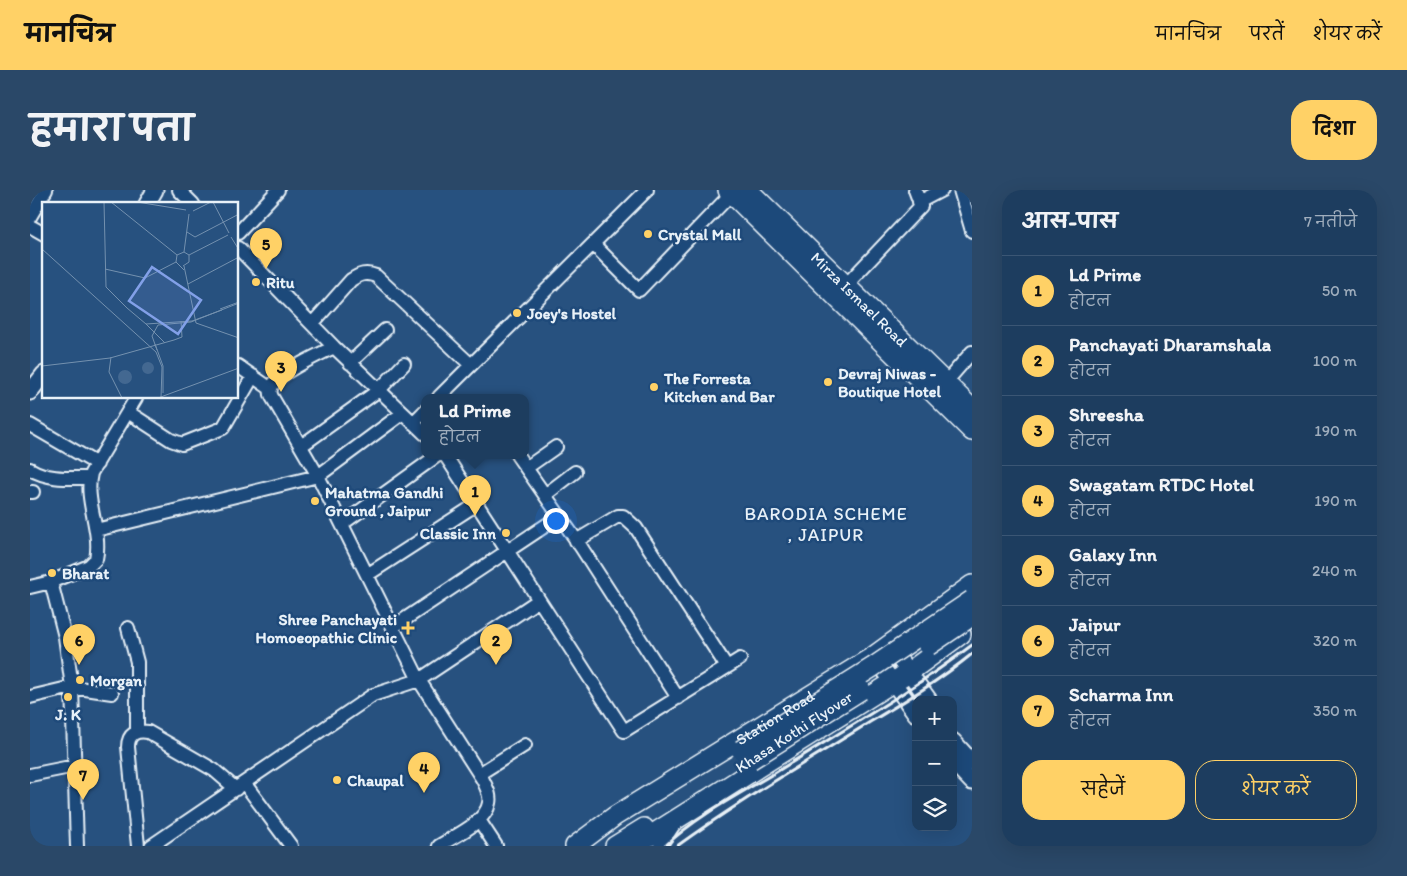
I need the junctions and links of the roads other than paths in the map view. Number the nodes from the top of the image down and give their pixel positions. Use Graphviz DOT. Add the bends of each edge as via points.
graph roads {
  1 [pos="46,190"];
  2 [pos="155,190"];
  3 [pos="179,190"];
  4 [pos="278,190"];
  5 [pos="647,190"];
  6 [pos="942,190"];
  7 [pos="960,190"];
  8 [pos="736,191"];
  9 [pos="917,196"];
  10 [pos="148,202"];
  11 [pos="191,202"];
  12 [pos="30,217"];
  13 [pos="30,226"];
  14 [pos="972,231"];
  15 [pos="42,233"];
  16 [pos="239,233"];
  17 [pos="593,244"];
  18 [pos="239,249"];
  19 [pos="847,284"];
  20 [pos="312,324"];
  21 [pos="385,330"];
  22 [pos="334,347"];
  23 [pos="972,352"];
  24 [pos="350,363"];
  25 [pos="404,364"];
  26 [pos="471,365"];
  27 [pos="239,367"];
  28 [pos="252,376"];
  29 [pos="42,377"];
  30 [pos="946,382"];
  31 [pos="271,389"];
  32 [pos="378,390"];
  33 [pos="30,392"];
  34 [pos="442,394"];
  35 [pos="130,402"];
  36 [pos="972,409"];
  37 [pos="403,413"];
  38 [pos="421,415"];
  39 [pos="413,423"];
  40 [pos="30,426"];
  41 [pos="421,430"];
  42 [pos="972,431"];
  43 [pos="301,446"];
  44 [pos="556,447"];
  45 [pos="442,459"];
  46 [pos="449,459"];
  47 [pos="520,459"];
  48 [pos="97,464"];
  49 [pos="526,468"];
  50 [pos="30,469"];
  51 [pos="575,472"];
  52 [pos="318,476"];
  53 [pos="90,478"];
  54 [pos="545,495"];
  55 [pos="477,504"];
  56 [pos="560,516"];
  57 [pos="342,524"];
  58 [pos="96,530"];
  59 [pos="576,540"];
  60 [pos="507,550"];
  61 [pos="367,575"];
  62 [pos="48,583"];
  63 [pos="972,585"];
  64 [pos="30,587"];
  65 [pos="539,600"];
  66 [pos="972,600"];
  67 [pos="972,616"];
  68 [pos="972,626"];
  69 [pos="393,627"];
  70 [pos="128,628"];
  71 [pos="889,645"];
  72 [pos="874,656"];
  73 [pos="740,659"];
  74 [pos="727,667"];
  75 [pos="909,672"];
  76 [pos="419,680"];
  77 [pos="893,683"];
  78 [pos="72,687"];
  79 [pos="112,693"];
  80 [pos="926,696"];
  81 [pos="30,697"];
  82 [pos="678,698"];
  83 [pos="912,709"];
  84 [pos="137,731"];
  85 [pos="954,741"];
  86 [pos="525,745"];
  87 [pos="972,762"];
  88 [pos="75,766"];
  89 [pos="957,766"];
  90 [pos="479,774"];
  91 [pos="30,775"];
  92 [pos="972,782"];
  93 [pos="240,787"];
  94 [pos="677,819"];
  95 [pos="479,820"];
  96 [pos="77,846"];
  97 [pos="138,846"];
  98 [pos="151,846"];
  99 [pos="291,846"];
  100 [pos="439,846"];
  101 [pos="496,846"];
  102 [pos="575,846"];
  103 [pos="592,846"];
  104 [pos="615,846"];
  105 [pos="634,846"];
  106 [pos="660,846"];
  1 -- 12 [label="street"];
  2 -- 10 [label="street"];
  3 -- 11 [label="street"];
  4 -- 16 [label="street"];
  5 -- 17 [label="street"];
  6 -- 9 [label="street"];
  7 -- 14 [label="street"];
  8 -- 17 [label="street" via="639,290"];
  8 -- 19 [label="main road, Mirza Ismael Road"];
  8 -- 42 [label="main road"];
  9 -- 19 [label="street" via="921,206"];
  13 -- 15 [label="street"];
  17 -- 26 [label="street"];
  18 -- 20 [label="street"];
  19 -- 30 [label="main road, Mirza Ismael Road"];
  20 -- 22 [label="street"];
  20 -- 26 [label="street" via="351,280 369,273"];
  21 -- 24 [label="street"];
  22 -- 24 [label="street"];
  22 -- 31 [label="street" via="298,366 274,383"];
  23 -- 30 [label="street"];
  24 -- 32 [label="street"];
  25 -- 32 [label="street"];
  26 -- 34 [label="street"];
  27 -- 28 [label="street"];
  28 -- 31 [label="street"];
  28 -- 35 [label="street" via="223,428 182,444 170,440"];
  29 -- 33 [label="street"];
  30 -- 36 [label="main road, Mirza Ismael Road"];
  31 -- 43 [label="street" via="272,397"];
  32 -- 37 [label="street"];
  32 -- 43 [label="street"];
  35 -- 48 [label="street"];
  37 -- 39 [label="street"];
  37 -- 52 [label="street"];
  38 -- 39 [label="street"];
  39 -- 41 [label="street"];
  40 -- 48 [label="street"];
  43 -- 52 [label="street"];
  44 -- 49 [label="street"];
  45 -- 57 [label="street"];
  46 -- 55 [label="street"];
  47 -- 49 [label="street"];
  48 -- 53 [label="street"];
  49 -- 54 [label="street"];
  50 -- 53 [label="street" via="37,474 58,478"];
  51 -- 54 [label="street"];
  52 -- 57 [label="street"];
  52 -- 58 [label="street"];
  53 -- 58 [label="street" via="88,484"];
  54 -- 56 [label="street"];
  55 -- 60 [label="street"];
  55 -- 61 [label="street"];
  56 -- 59 [label="street"];
  56 -- 60 [label="street"];
  57 -- 61 [label="street"];
  58 -- 62 [label="street" via="96,559 89,566"];
  59 -- 74 [label="street" via="622,516 636,528"];
  59 -- 82 [label="street"];
  60 -- 65 [label="street"];
  60 -- 69 [label="street"];
  61 -- 69 [label="street"];
  62 -- 64 [label="street"];
  62 -- 78 [label="street" via="51,582 65,637"];
  63 -- 71 [label="main road, Station Road"];
  65 -- 76 [label="street"];
  65 -- 82 [label="street" via="624,731"];
  66 -- 103 [label="main road, Khasa Kothi Flyover, bridge"];
  67 -- 104 [label="main road, Khasa Kothi Flyover, bridge"];
  68 -- 75 [label="main road"];
  69 -- 76 [label="street"];
  70 -- 84 [label="street" via="137,662"];
  71 -- 72 [label="main road, Station Road"];
  71 -- 75 [label="street"];
  72 -- 77 [label="street"];
  72 -- 102 [label="main road, Station Road" via="615,816"];
  73 -- 74 [label="street"];
  74 -- 82 [label="street"];
  75 -- 77 [label="main road"];
  75 -- 80 [label="street"];
  76 -- 90 [label="street"];
  76 -- 93 [label="street" via="373,695"];
  77 -- 83 [label="street"];
  77 -- 94 [label="main road"];
  78 -- 79 [label="street"];
  78 -- 81 [label="street"];
  78 -- 88 [label="street"];
  84 -- 93 [label="street" via="148,732"];
  84 -- 97 [label="street" via="130,736 128,747"];
  85 -- 87 [label="street"];
  86 -- 90 [label="street"];
  88 -- 91 [label="street"];
  88 -- 96 [label="street"];
  89 -- 92 [label="street"];
  90 -- 95 [label="street" via="490,804"];
  93 -- 98 [label="street"];
  93 -- 99 [label="street"];
  94 -- 105 [label="main road"];
  94 -- 106 [label="street"];
  95 -- 100 [label="street"];
  95 -- 101 [label="street"];
}
